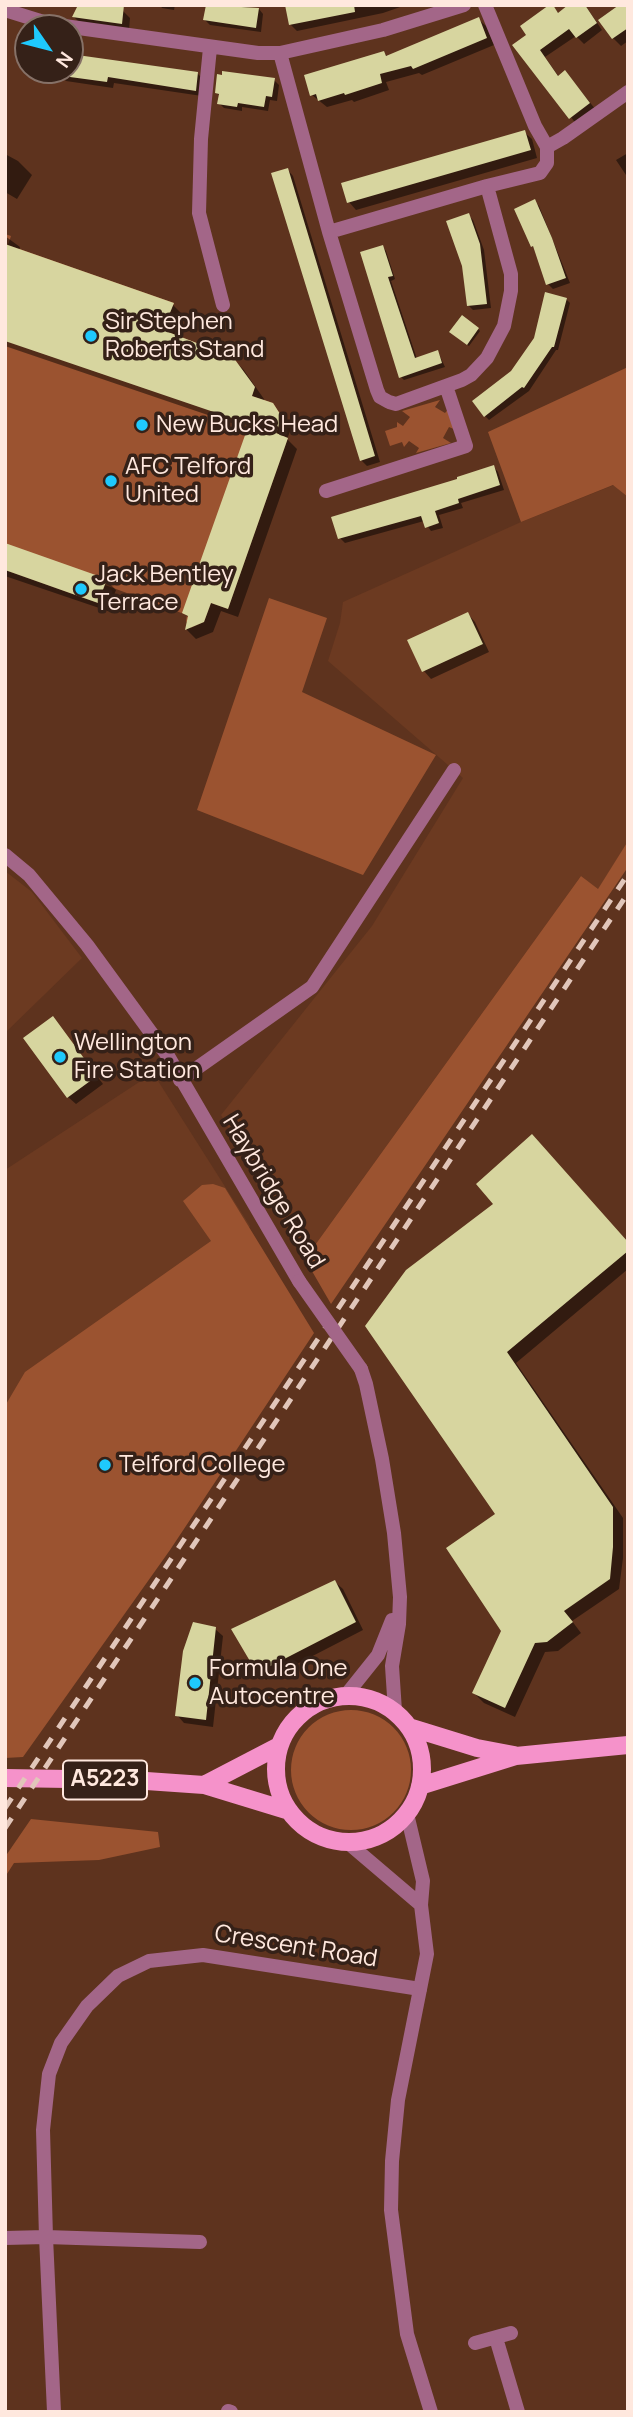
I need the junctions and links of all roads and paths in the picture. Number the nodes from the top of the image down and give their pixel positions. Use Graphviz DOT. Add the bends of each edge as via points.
graph roads {
  1 [pos="464,5"];
  2 [pos="485,5"];
  3 [pos="5,10"];
  4 [pos="210,48"];
  5 [pos="280,53"];
  6 [pos="628,92"];
  7 [pos="547,147"];
  8 [pos="486,186"];
  9 [pos="329,232"];
  10 [pos="223,305"];
  11 [pos="446,386"];
  12 [pos="326,491"];
  13 [pos="454,770"];
  14 [pos="5,855"];
  15 [pos="179,1078"];
  16 [pos="400,1597"];
  17 [pos="346,1695"];
  18 [pos="395,1711"];
  19 [pos="410,1727"];
  20 [pos="628,1745"];
  21 [pos="279,1746"];
  22 [pos="516,1756"];
  23 [pos="5,1778"];
  24 [pos="204,1785"];
  25 [pos="420,1786"];
  26 [pos="289,1811"];
  27 [pos="407,1814"];
  28 [pos="347,1842"];
  29 [pos="421,1905"];
  30 [pos="420,1989"];
  31 [pos="46,2237"];
  32 [pos="5,2238"];
  33 [pos="200,2242"];
  34 [pos="511,2333"];
  35 [pos="496,2338"];
  36 [pos="475,2343"];
  37 [pos="54,2412"];
  38 [pos="431,2412"];
  39 [pos="518,2412"];
  1 -- 5 [label="street" via="383,30"];
  2 -- 7 [label="street"];
  3 -- 4 [label="street" via="50,24"];
  4 -- 5 [label="street"];
  4 -- 10 [label="street" via="199,213"];
  5 -- 9 [label="street"];
  6 -- 7 [label="street"];
  7 -- 8 [label="street" via="548,163 540,173"];
  8 -- 9 [label="street"];
  8 -- 11 [label="street" via="511,274 509,308 487,358 471,374"];
  9 -- 11 [label="street" via="380,397 396,404"];
  11 -- 12 [label="street" via="466,446"];
  13 -- 15 [label="street" via="312,987"];
  14 -- 15 [label="street, Haybridge Road" via="29,875 87,945"];
  15 -- 16 [label="street, Haybridge Road, bridge" via="299,1281 361,1369 388,1494"];
  16 -- 17 [label="street" via="378,1655"];
  16 -- 18 [label="street, Haybridge Road" via="392,1666"];
  17 -- 18 [label="main road" via="371,1698"];
  17 -- 21 [label="main road" via="321,1700 295,1719"];
  18 -- 19 [label="main road"];
  19 -- 22 [label="main road"];
  19 -- 25 [label="main road" via="421,1755"];
  20 -- 22 [label="main road"];
  21 -- 24 [label="main road"];
  21 -- 26 [label="main road" via="279,1791"];
  22 -- 25 [label="main road"];
  23 -- 24 [label="main road, A5223"];
  24 -- 26 [label="main road, A5223"];
  25 -- 27 [label="main road"];
  26 -- 28 [label="main road" via="303,1826"];
  27 -- 28 [label="main road" via="369,1839"];
  27 -- 29 [label="street" via="423,1881"];
  28 -- 29 [label="street"];
  29 -- 30 [label="street" via="427,1954"];
  30 -- 31 [label="street, Crescent Road" via="203,1955 149,1961 118,1976 87,2006 61,2043 50,2074 43,2130"];
  30 -- 38 [label="street" via="398,2100 391,2210 407,2334"];
  31 -- 32 [label="street"];
  31 -- 33 [label="street"];
  31 -- 37 [label="street, Crescent Road"];
  34 -- 35 [label="street"];
  35 -- 36 [label="street"];
  35 -- 39 [label="street"];
}
